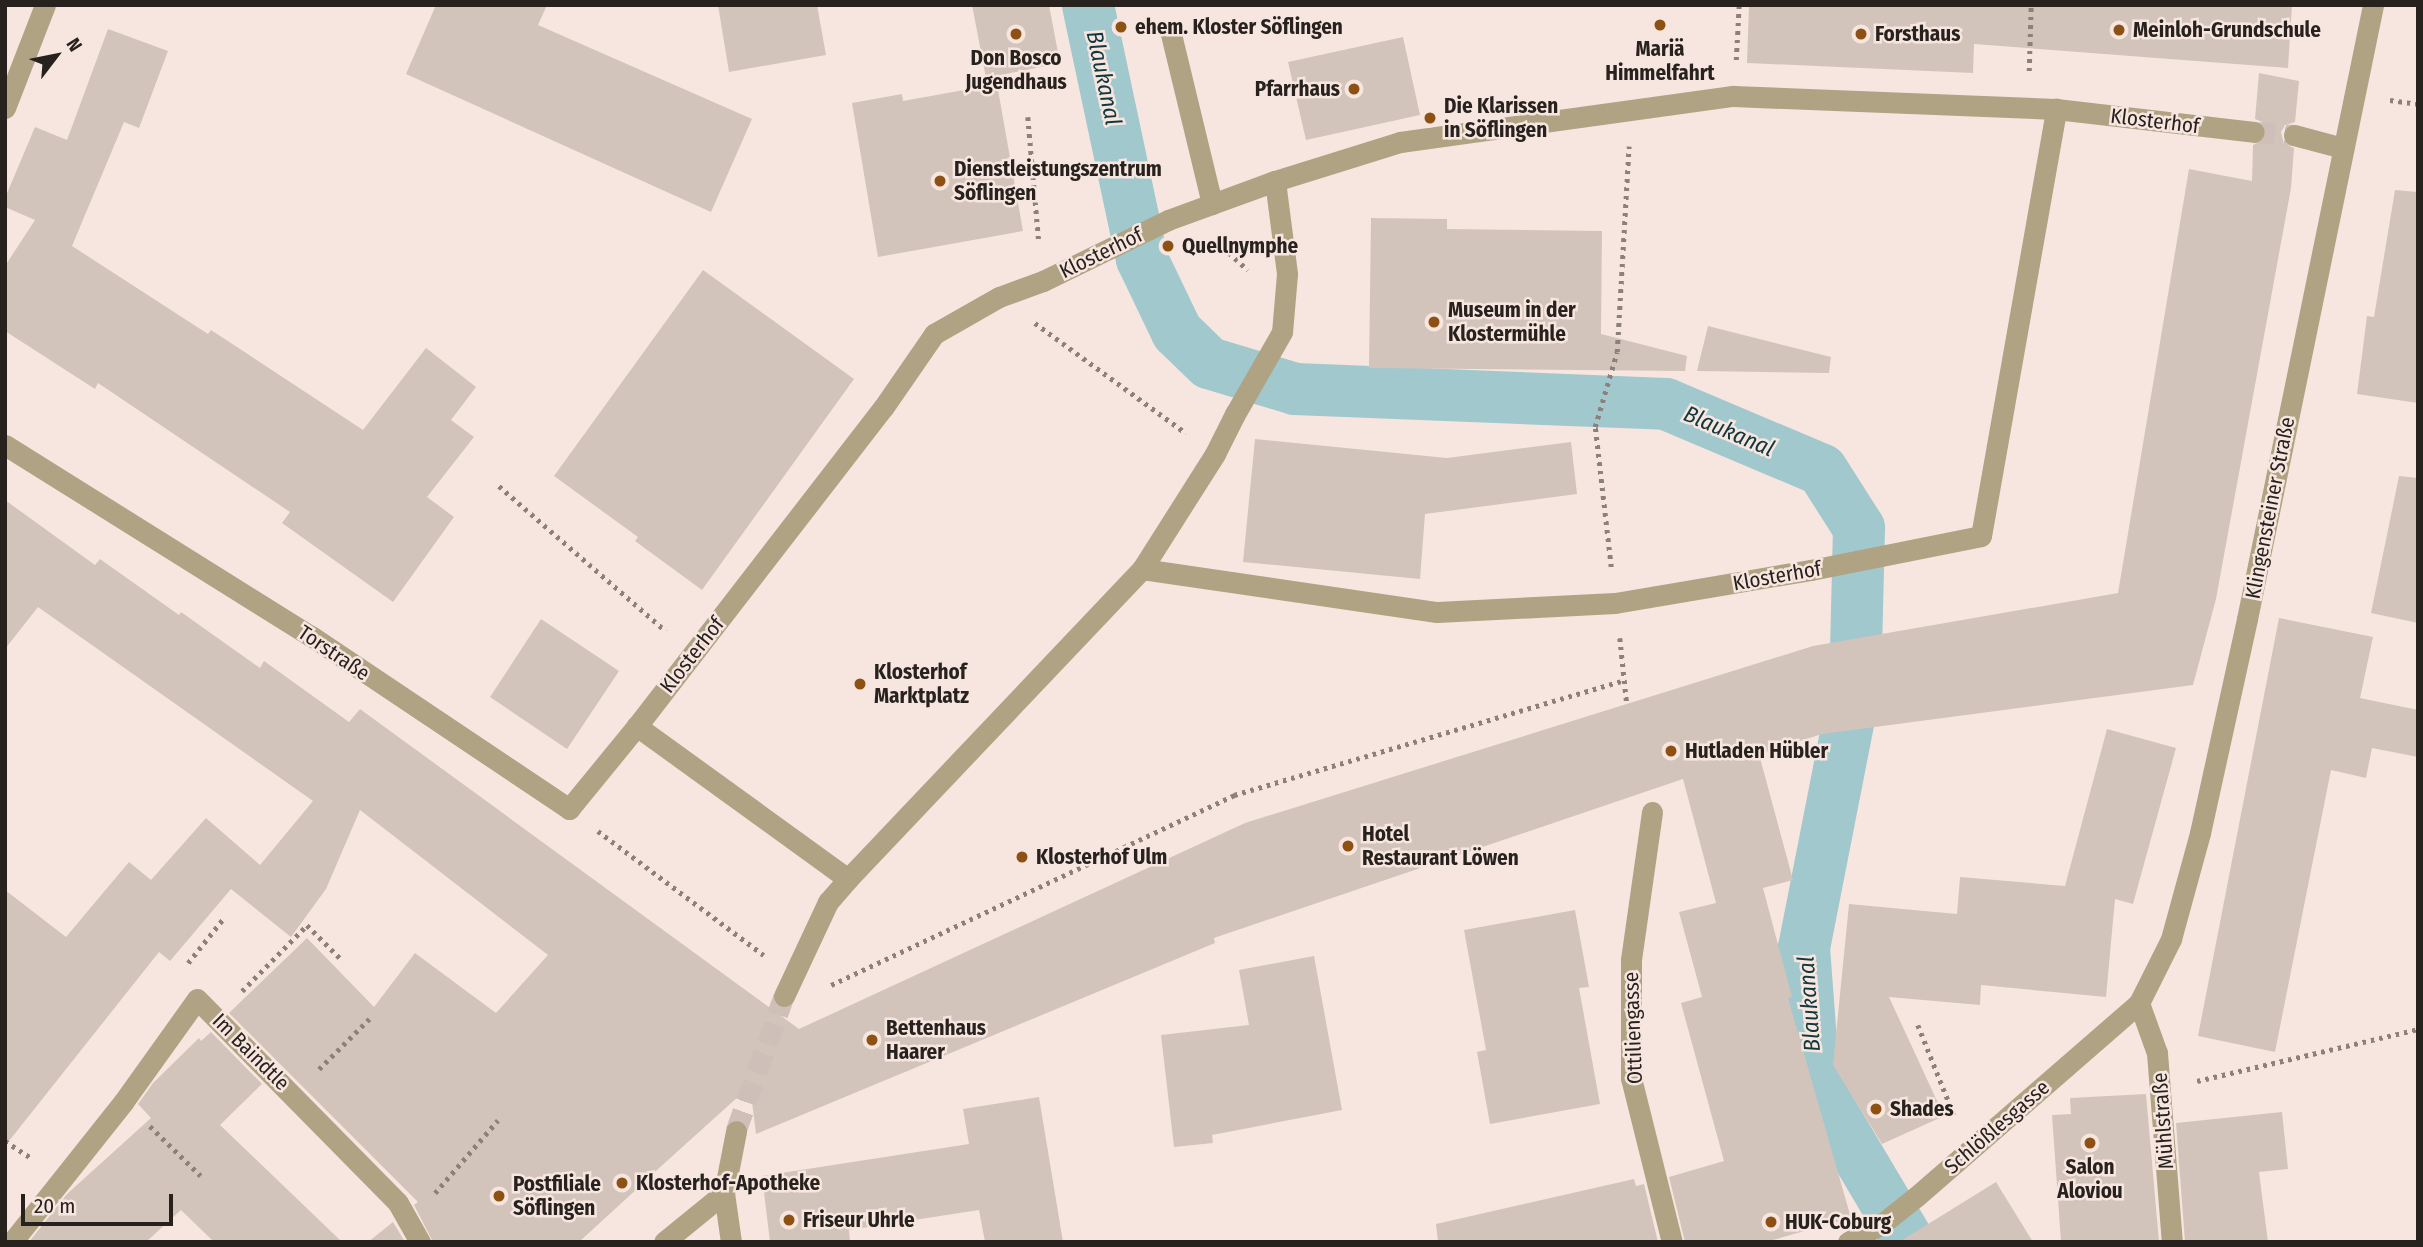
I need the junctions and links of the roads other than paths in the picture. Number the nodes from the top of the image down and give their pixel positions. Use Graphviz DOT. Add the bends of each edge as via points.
graph roads {
  1 [pos="45,5"];
  2 [pos="2373,5"];
  3 [pos="1170,30"];
  4 [pos="5,108"];
  5 [pos="2056,109"];
  6 [pos="2254,132"];
  7 [pos="2294,135"];
  8 [pos="2343,148"];
  9 [pos="1275,181"];
  10 [pos="1212,204"];
  11 [pos="5,445"];
  12 [pos="1142,569"];
  13 [pos="637,726"];
  14 [pos="1652,812"];
  15 [pos="848,879"];
  16 [pos="789,987"];
  17 [pos="2139,1003"];
  18 [pos="736,1130"];
  19 [pos="724,1193"];
  20 [pos="415,1233"];
  21 [pos="12,1242"];
  22 [pos="664,1242"];
  23 [pos="731,1242"];
  24 [pos="1672,1242"];
  25 [pos="1848,1242"];
  26 [pos="2172,1242"];
  1 -- 4 [label="street"];
  2 -- 8 [label="street, Klingensteiner Straße"];
  3 -- 10 [label="street"];
  5 -- 6 [label="street, Klosterhof"];
  5 -- 9 [label="street, Klosterhof" via="1733,96 1400,142"];
  5 -- 12 [label="street, Klosterhof" via="1981,536 1615,603 1437,612"];
  7 -- 8 [label="street"];
  8 -- 17 [label="street, Klingensteiner Straße" via="2200,833 2171,939"];
  9 -- 10 [label="street, Klosterhof"];
  9 -- 12 [label="street" via="1287,274 1282,332 1215,454"];
  10 -- 13 [label="street, Klosterhof" via="999,297 934,334 883,408"];
  11 -- 13 [label="street, Torstraße" via="311,636 569,809"];
  12 -- 15 [label="street"];
  13 -- 15 [label="street"];
  14 -- 24 [label="street, Ottiliengasse" via="1631,959 1631,1078"];
  15 -- 16 [label="street" via="828,902"];
  17 -- 25 [label="street, Schlößlesgasse" via="1917,1196"];
  17 -- 26 [label="street, Mühlstraße" via="2157,1053"];
  18 -- 19 [label="street"];
  19 -- 22 [label="street"];
  19 -- 23 [label="street"];
  20 -- 21 [label="street, Im Baindtle" via="398,1203 197,999 124,1101"];
}
